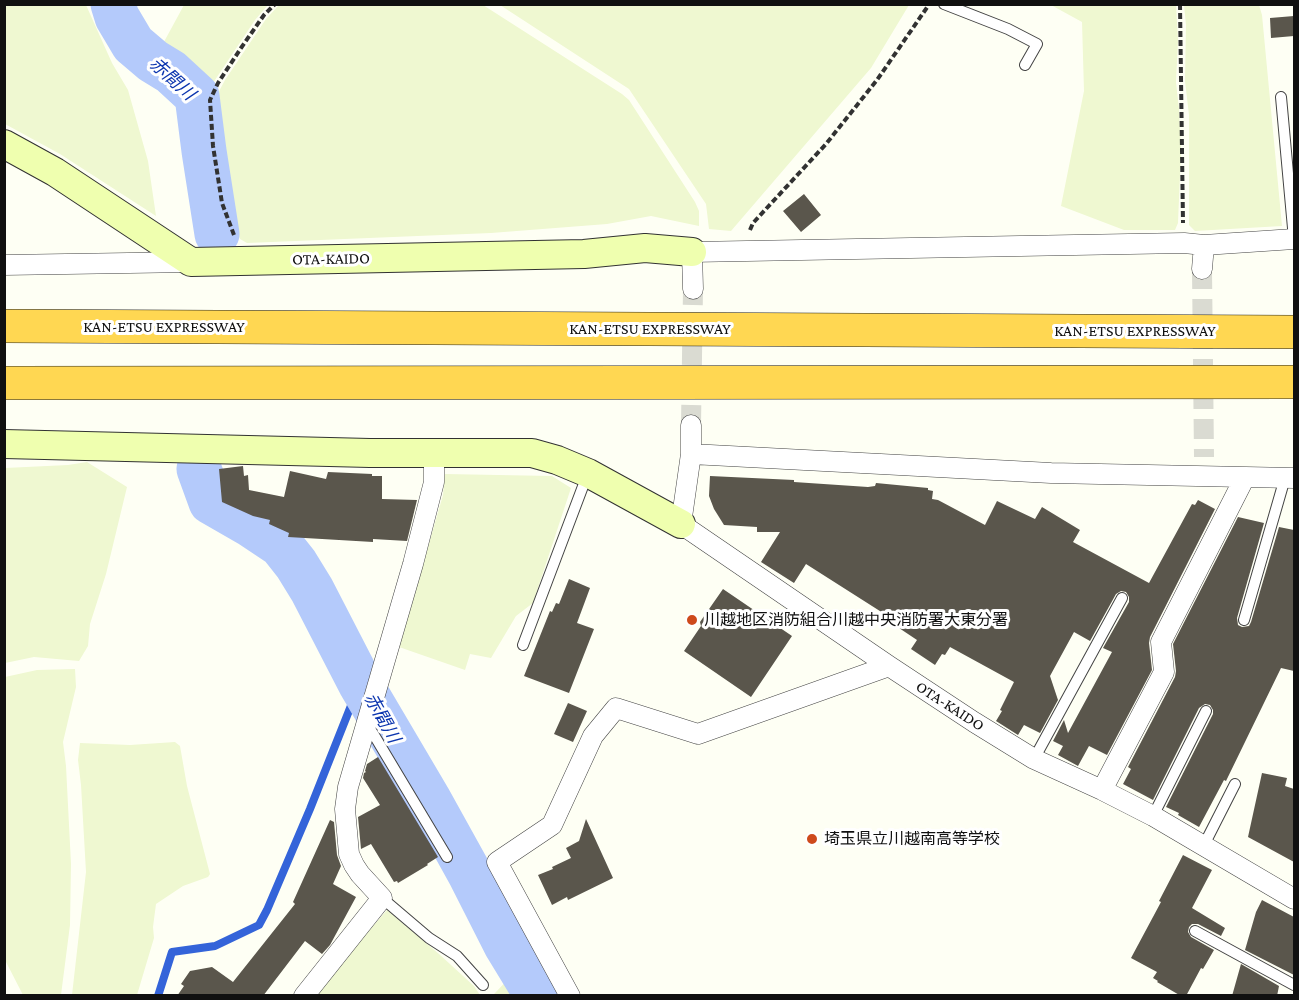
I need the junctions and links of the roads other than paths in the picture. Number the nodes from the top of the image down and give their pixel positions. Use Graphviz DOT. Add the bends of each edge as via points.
graph roads {
  1 [pos="944,4"];
  2 [pos="1025,65"];
  3 [pos="1281,97"];
  4 [pos="4,144"];
  5 [pos="1294,239"];
  6 [pos="1204,244"];
  7 [pos="692,252"];
  8 [pos="191,262"];
  9 [pos="4,265"];
  10 [pos="1202,269"];
  11 [pos="693,289"];
  12 [pos="4,326"];
  13 [pos="1294,332"];
  14 [pos="1294,382"];
  15 [pos="4,383"];
  16 [pos="691,425"];
  17 [pos="4,444"];
  18 [pos="434,453"];
  19 [pos="691,453"];
  20 [pos="588,473"];
  21 [pos="1245,477"];
  22 [pos="1290,478"];
  23 [pos="681,524"];
  24 [pos="1122,598"];
  25 [pos="1245,620"];
  26 [pos="523,645"];
  27 [pos="889,666"];
  28 [pos="370,709"];
  29 [pos="1206,711"];
  30 [pos="1034,759"];
  31 [pos="1235,784"];
  32 [pos="1102,790"];
  33 [pos="1153,816"];
  34 [pos="1204,845"];
  35 [pos="447,857"];
  36 [pos="382,898"];
  37 [pos="1294,899"];
  38 [pos="1195,931"];
  39 [pos="483,985"];
  40 [pos="1294,985"];
  41 [pos="304,996"];
  42 [pos="570,996"];
  1 -- 2 [label="lane" via="1037,44"];
  3 -- 5 [label="lane"];
  4 -- 8 [label="street" via="55,172"];
  5 -- 6 [label="street"];
  6 -- 7 [label="street"];
  6 -- 10 [label="street"];
  7 -- 8 [label="street, OTA-KAIDO" via="645,248 584,254"];
  7 -- 11 [label="street"];
  8 -- 9 [label="street"];
  12 -- 13 [label="highway, KAN-ETSU EXPRESSWAY"];
  14 -- 15 [label="highway"];
  16 -- 19 [label="street"];
  17 -- 18 [label="street"];
  18 -- 20 [label="street" via="532,453"];
  18 -- 28 [label="street" via="434,482"];
  19 -- 21 [label="street" via="1051,473 1203,466"];
  19 -- 23 [label="street"];
  20 -- 23 [label="street"];
  20 -- 26 [label="lane"];
  21 -- 22 [label="street"];
  21 -- 32 [label="street" via="1161,642 1164,672"];
  22 -- 25 [label="lane"];
  23 -- 27 [label="street, OTA-KAIDO"];
  24 -- 30 [label="lane"];
  27 -- 30 [label="street, OTA-KAIDO"];
  27 -- 42 [label="street" via="698,734 616,708 593,736 552,825 497,862"];
  28 -- 35 [label="lane"];
  28 -- 36 [label="street" via="345,809 349,854"];
  29 -- 33 [label="lane"];
  30 -- 32 [label="street, OTA-KAIDO"];
  31 -- 34 [label="lane"];
  32 -- 33 [label="street, OTA-KAIDO"];
  33 -- 34 [label="street, OTA-KAIDO"];
  34 -- 37 [label="street, OTA-KAIDO"];
  36 -- 39 [label="lane" via="457,956"];
  36 -- 41 [label="street"];
  38 -- 40 [label="lane"];
}
